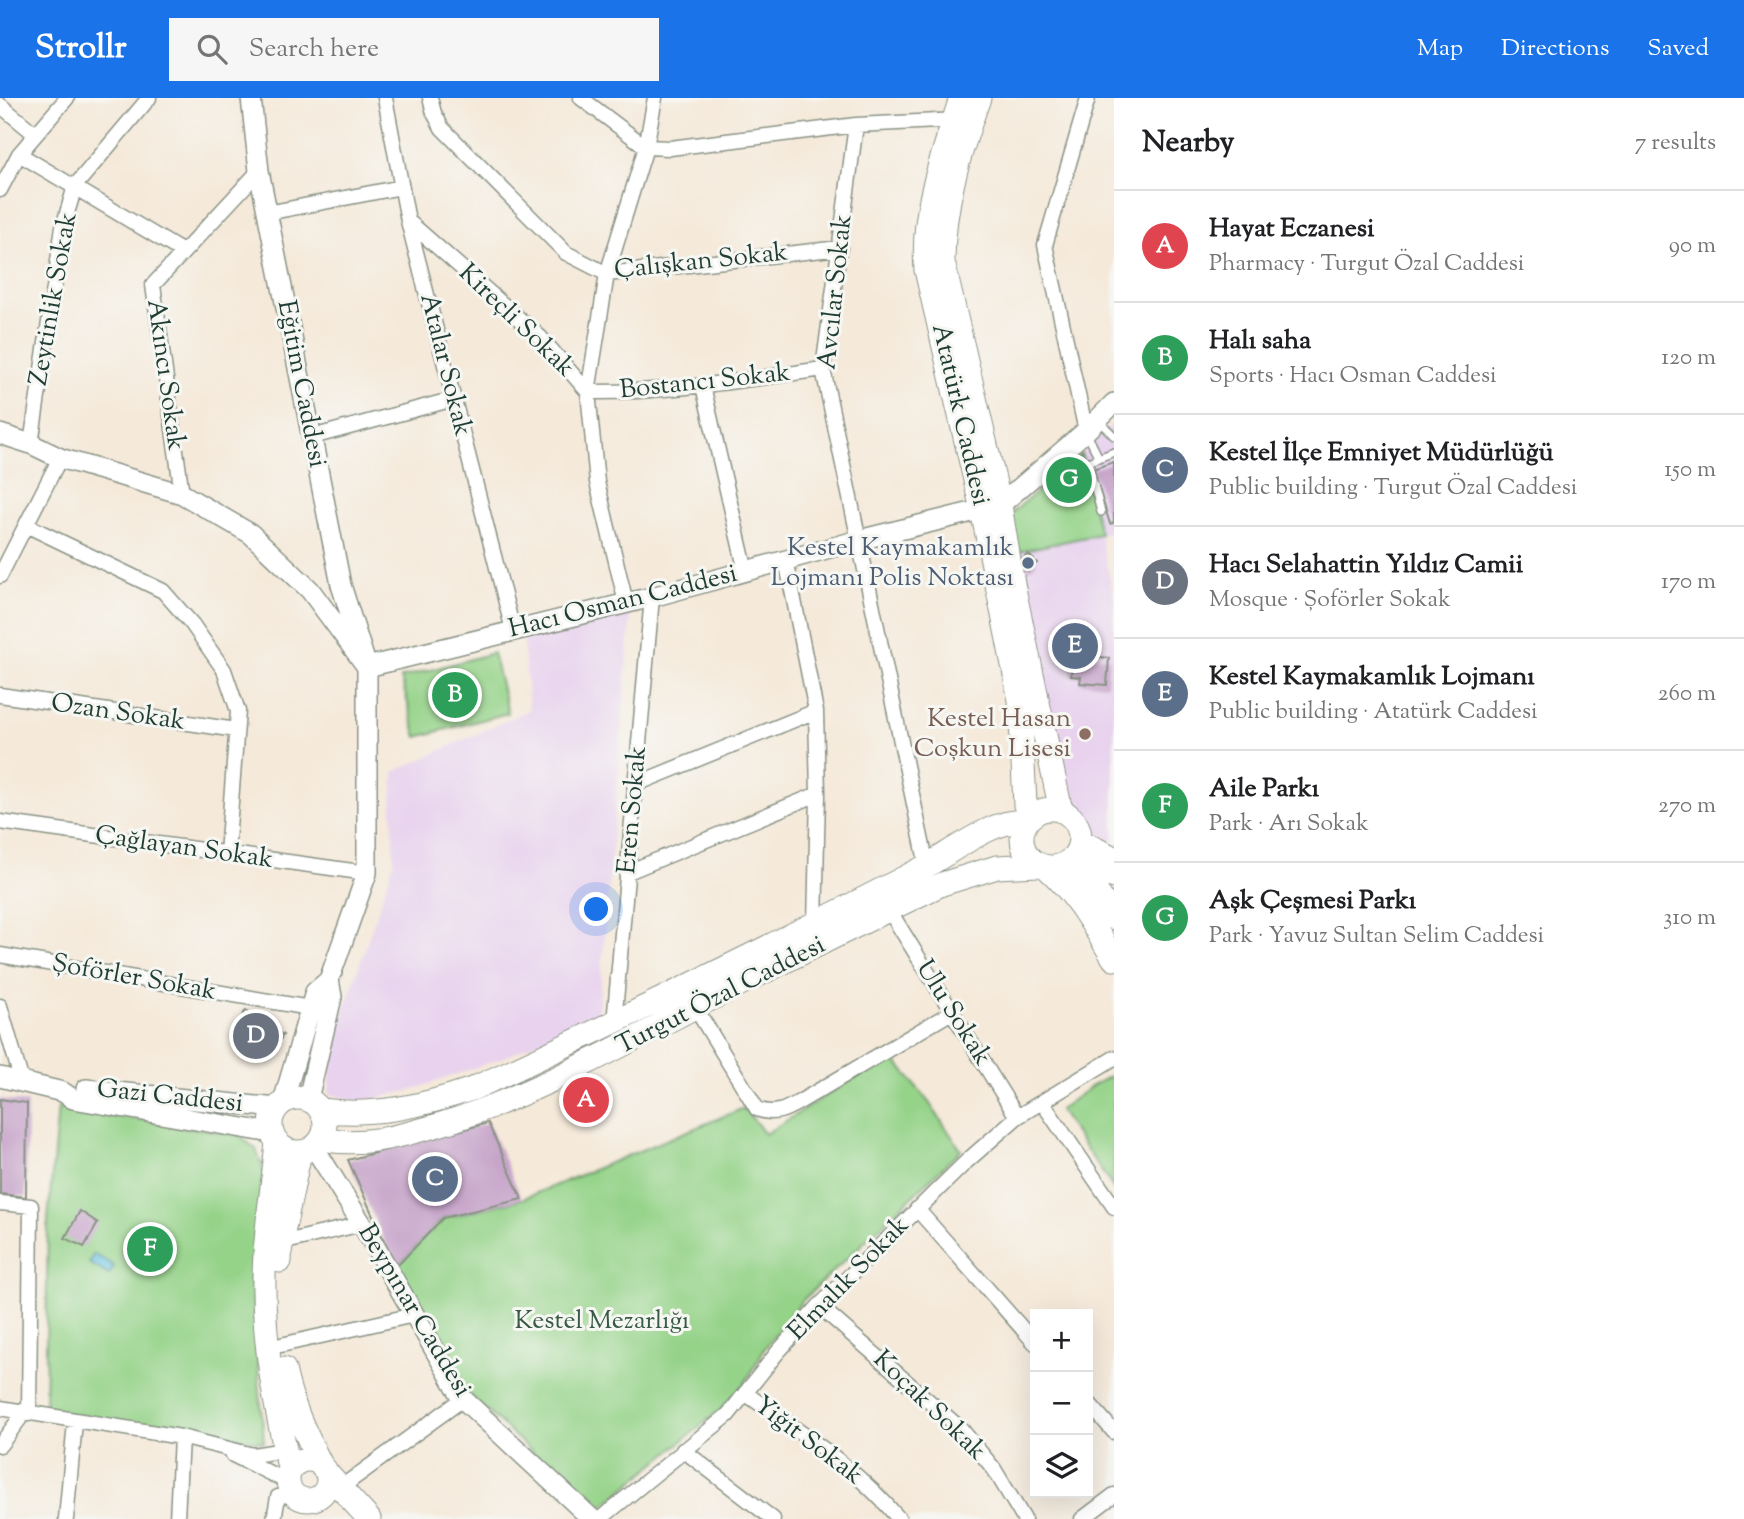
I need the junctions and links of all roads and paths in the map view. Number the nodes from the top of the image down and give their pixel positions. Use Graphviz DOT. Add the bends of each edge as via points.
graph roads {
  1 [pos="67,98"];
  2 [pos="149,98"];
  3 [pos="251,98"];
  4 [pos="386,98"];
  5 [pos="430,98"];
  6 [pos="581,98"];
  7 [pos="655,98"];
  8 [pos="961,98"];
  9 [pos="979,98"];
  10 [pos="1088,98"];
  11 [pos="0,105"];
  12 [pos="962,120"];
  13 [pos="856,125"];
  14 [pos="35,134"];
  15 [pos="646,148"];
  16 [pos="19,154"];
  17 [pos="259,170"];
  18 [pos="75,186"];
  19 [pos="402,187"];
  20 [pos="0,190"];
  21 [pos="267,213"];
  22 [pos="408,221"];
  23 [pos="840,248"];
  24 [pos="184,252"];
  25 [pos="607,274"];
  26 [pos="823,369"];
  27 [pos="703,386"];
  28 [pos="588,392"];
  29 [pos="454,399"];
  30 [pos="1114,403"];
  31 [pos="1092,425"];
  32 [pos="0,434"];
  33 [pos="1114,436"];
  34 [pos="312,437"];
  35 [pos="31,444"];
  36 [pos="1114,452"];
  37 [pos="60,458"];
  38 [pos="1099,458"];
  39 [pos="181,494"];
  40 [pos="991,508"];
  41 [pos="1101,512"];
  42 [pos="26,526"];
  43 [pos="859,540"];
  44 [pos="786,560"];
  45 [pos="2,569"];
  46 [pos="746,572"];
  47 [pos="1005,585"];
  48 [pos="652,597"];
  49 [pos="626,603"];
  50 [pos="513,630"];
  51 [pos="367,667"];
  52 [pos="0,695"];
  53 [pos="816,711"];
  54 [pos="236,730"];
  55 [pos="634,785"];
  56 [pos="818,794"];
  57 [pos="1061,810"];
  58 [pos="1028,820"];
  59 [pos="0,822"];
  60 [pos="1075,853"];
  61 [pos="227,854"];
  62 [pos="1114,858"];
  63 [pos="927,866"];
  64 [pos="1042,866"];
  65 [pos="628,872"];
  66 [pos="367,873"];
  67 [pos="1114,877"];
  68 [pos="888,910"];
  69 [pos="1114,918"];
  70 [pos="815,925"];
  71 [pos="0,955"];
  72 [pos="1114,959"];
  73 [pos="329,980"];
  74 [pos="0,1006"];
  75 [pos="695,1007"];
  76 [pos="310,1008"];
  77 [pos="952,1012"];
  78 [pos="614,1023"];
  79 [pos="1114,1058"];
  80 [pos="0,1077"];
  81 [pos="22,1082"];
  82 [pos="63,1092"];
  83 [pos="1042,1102"];
  84 [pos="314,1104"];
  85 [pos="280,1105"];
  86 [pos="1017,1117"];
  87 [pos="274,1137"];
  88 [pos="312,1146"];
  89 [pos="0,1203"];
  90 [pos="1114,1207"];
  91 [pos="917,1209"];
  92 [pos="362,1224"];
  93 [pos="281,1243"];
  94 [pos="819,1306"];
  95 [pos="414,1315"];
  96 [pos="1030,1337"];
  97 [pos="281,1345"];
  98 [pos="746,1393"];
  99 [pos="463,1399"];
  100 [pos="0,1408"];
  101 [pos="1093,1408"];
  102 [pos="26,1413"];
  103 [pos="75,1422"];
  104 [pos="1114,1432"];
  105 [pos="181,1437"];
  106 [pos="0,1445"];
  107 [pos="285,1446"];
  108 [pos="220,1447"];
  109 [pos="682,1450"];
  110 [pos="329,1475"];
  111 [pos="295,1487"];
  112 [pos="1114,1494"];
  113 [pos="66,1519"];
  114 [pos="177,1519"];
  115 [pos="274,1519"];
  116 [pos="352,1519"];
  117 [pos="369,1519"];
  118 [pos="592,1519"];
  119 [pos="600,1519"];
  120 [pos="774,1519"];
  121 [pos="899,1519"];
  122 [pos="1024,1519"];
  123 [pos="1082,1519"];
  1 -- 14 [label="street"];
  2 -- 18 [label="street, Zeytinlik Sokak"];
  3 -- 17 [label="main road, Eğitim Caddesi"];
  4 -- 19 [label="street, Atalar Sokak"];
  5 -- 25 [label="street, Çalışkan Sokak" via="442,128 566,253"];
  6 -- 15 [label="street"];
  7 -- 15 [label="street"];
  8 -- 12 [label="main road, Atatürk Caddesi"];
  9 -- 12 [label="main road, Atatürk Caddesi"];
  10 -- 31 [label="street" via="1045,244"];
  11 -- 14 [label="street"];
  12 -- 13 [label="street"];
  12 -- 40 [label="main road, Atatürk Caddesi" via="943,227 943,261"];
  13 -- 15 [label="street"];
  13 -- 23 [label="street, Avcılar Sokak"];
  14 -- 16 [label="street"];
  15 -- 25 [label="street"];
  16 -- 18 [label="street"];
  16 -- 20 [label="street"];
  17 -- 21 [label="main road, Eğitim Caddesi"];
  17 -- 24 [label="street, Akıncı Sokak"];
  18 -- 24 [label="street"];
  18 -- 35 [label="street, Zeytinlik Sokak" via="63,227"];
  19 -- 21 [label="street"];
  19 -- 22 [label="street, Atalar Sokak"];
  21 -- 34 [label="main road, Eğitim Caddesi"];
  22 -- 28 [label="street, Kireçli Sokak" via="541,338"];
  22 -- 29 [label="street, Atalar Sokak"];
  23 -- 25 [label="street, Çalışkan Sokak"];
  23 -- 26 [label="street, Avcılar Sokak"];
  24 -- 39 [label="street, Akıncı Sokak" via="153,285"];
  25 -- 28 [label="street"];
  26 -- 27 [label="street, Bostancı Sokak"];
  26 -- 43 [label="street, Avcılar Sokak"];
  27 -- 28 [label="street, Bostancı Sokak"];
  27 -- 46 [label="street"];
  28 -- 49 [label="street, Kireçli Sokak" via="597,482"];
  29 -- 34 [label="street"];
  29 -- 50 [label="street, Atalar Sokak"];
  30 -- 31 [label="main road"];
  31 -- 33 [label="lane"];
  31 -- 38 [label="lane"];
  31 -- 40 [label="main road"];
  32 -- 35 [label="main road"];
  34 -- 51 [label="main road, Eğitim Caddesi" via="341,584"];
  35 -- 37 [label="main road"];
  36 -- 38 [label="lane"];
  37 -- 39 [label="main road"];
  37 -- 42 [label="street"];
  38 -- 41 [label="lane" via="1088,462"];
  39 -- 51 [label="main road" via="251,534 310,590"];
  40 -- 43 [label="main road, Hacı Osman Caddesi"];
  40 -- 47 [label="main road, Atatürk Caddesi"];
  42 -- 45 [label="street"];
  42 -- 54 [label="street" via="163,591 224,670 239,711"];
  43 -- 44 [label="main road, Hacı Osman Caddesi"];
  43 -- 63 [label="street, Avcılar Sokak"];
  44 -- 46 [label="main road, Hacı Osman Caddesi"];
  44 -- 53 [label="street"];
  46 -- 48 [label="main road, Hacı Osman Caddesi"];
  47 -- 57 [label="main road, Atatürk Caddesi"];
  47 -- 58 [label="main road, Atatürk Caddesi" via="1020,700"];
  48 -- 49 [label="main road, Hacı Osman Caddesi"];
  48 -- 55 [label="street, Eren Sokak"];
  49 -- 50 [label="main road, Hacı Osman Caddesi"];
  50 -- 51 [label="main road, Hacı Osman Caddesi"];
  51 -- 66 [label="main road, Eğitim Caddesi"];
  52 -- 54 [label="street, Ozan Sokak"];
  53 -- 55 [label="street"];
  53 -- 56 [label="street"];
  54 -- 61 [label="street"];
  55 -- 65 [label="street, Eren Sokak"];
  56 -- 65 [label="street"];
  56 -- 70 [label="street"];
  57 -- 58 [label="main road" via="1041,810"];
  57 -- 60 [label="main road" via="1076,822"];
  58 -- 63 [label="main road, Turgut Özal Caddesi" via="1010,822 978,836"];
  58 -- 64 [label="main road" via="1021,842 1030,859"];
  59 -- 61 [label="street, Çağlayan Sokak"];
  60 -- 62 [label="main road"];
  60 -- 64 [label="main road" via="1057,867"];
  60 -- 67 [label="main road"];
  60 -- 69 [label="main road"];
  61 -- 66 [label="street, Çağlayan Sokak"];
  63 -- 70 [label="main road, Turgut Özal Caddesi"];
  64 -- 68 [label="main road, Turgut Özal Caddesi" via="996,867 971,874"];
  64 -- 72 [label="main road" via="1061,880 1082,907"];
  65 -- 78 [label="street, Eren Sokak"];
  66 -- 73 [label="main road, Eğitim Caddesi"];
  68 -- 75 [label="main road, Turgut Özal Caddesi"];
  68 -- 77 [label="street, Ulu Sokak"];
  70 -- 78 [label="main road, Turgut Özal Caddesi"];
  71 -- 76 [label="street, Şoförler Sokak"];
  73 -- 76 [label="main road" via="315,992"];
  73 -- 84 [label="main road" via="332,997"];
  74 -- 81 [label="street"];
  75 -- 77 [label="street" via="757,1109 767,1113 801,1101"];
  75 -- 88 [label="main road, Turgut Özal Caddesi" via="564,1076 493,1107 366,1143"];
  76 -- 85 [label="main road"];
  77 -- 86 [label="street, Ulu Sokak"];
  78 -- 84 [label="main road, Turgut Özal Caddesi" via="439,1100 356,1114"];
  79 -- 83 [label="street, Elmalık Sokak"];
  80 -- 81 [label="main road, Gazi Caddesi"];
  81 -- 82 [label="main road, Gazi Caddesi"];
  82 -- 85 [label="main road, Gazi Caddesi" via="74,1087"];
  82 -- 87 [label="main road, Gazi Caddesi" via="73,1099"];
  83 -- 86 [label="street, Elmalık Sokak"];
  83 -- 90 [label="street"];
  84 -- 85 [label="main road" via="299,1097"];
  84 -- 88 [label="main road" via="326,1126"];
  85 -- 87 [label="main road" via="272,1116"];
  86 -- 91 [label="street, Elmalık Sokak"];
  87 -- 88 [label="main road" via="283,1147"];
  87 -- 107 [label="main road" via="264,1306"];
  88 -- 92 [label="main road, Beypınar Caddesi"];
  88 -- 93 [label="main road"];
  89 -- 102 [label="street" via="31,1206"];
  91 -- 94 [label="street, Elmalık Sokak"];
  91 -- 96 [label="street"];
  92 -- 93 [label="street"];
  92 -- 95 [label="main road, Beypınar Caddesi"];
  93 -- 97 [label="main road"];
  94 -- 98 [label="street, Elmalık Sokak"];
  94 -- 122 [label="street, Koçak Sokak" via="961,1429 994,1469"];
  95 -- 97 [label="street"];
  95 -- 99 [label="main road, Beypınar Caddesi"];
  97 -- 110 [label="main road" via="289,1394"];
  98 -- 109 [label="street, Elmalık Sokak" via="728,1415"];
  98 -- 121 [label="street, Yiğit Sokak" via="853,1472"];
  99 -- 110 [label="street"];
  99 -- 118 [label="main road, Beypınar Caddesi"];
  100 -- 102 [label="street"];
  101 -- 104 [label="street"];
  102 -- 103 [label="street"];
  102 -- 106 [label="street"];
  103 -- 105 [label="street"];
  103 -- 113 [label="street"];
  105 -- 108 [label="street"];
  105 -- 114 [label="street"];
  107 -- 108 [label="street" via="253,1455"];
  107 -- 111 [label="main road"];
  108 -- 111 [label="street"];
  109 -- 119 [label="street, Elmalık Sokak"];
  109 -- 120 [label="street"];
  110 -- 111 [label="main road" via="325,1490 316,1499"];
  110 -- 111 [label="main road" via="305,1461 294,1467"];
  110 -- 117 [label="main road"];
  111 -- 115 [label="street" via="278,1497"];
  111 -- 116 [label="main road" via="333,1504"];
  112 -- 123 [label="street"];
}
